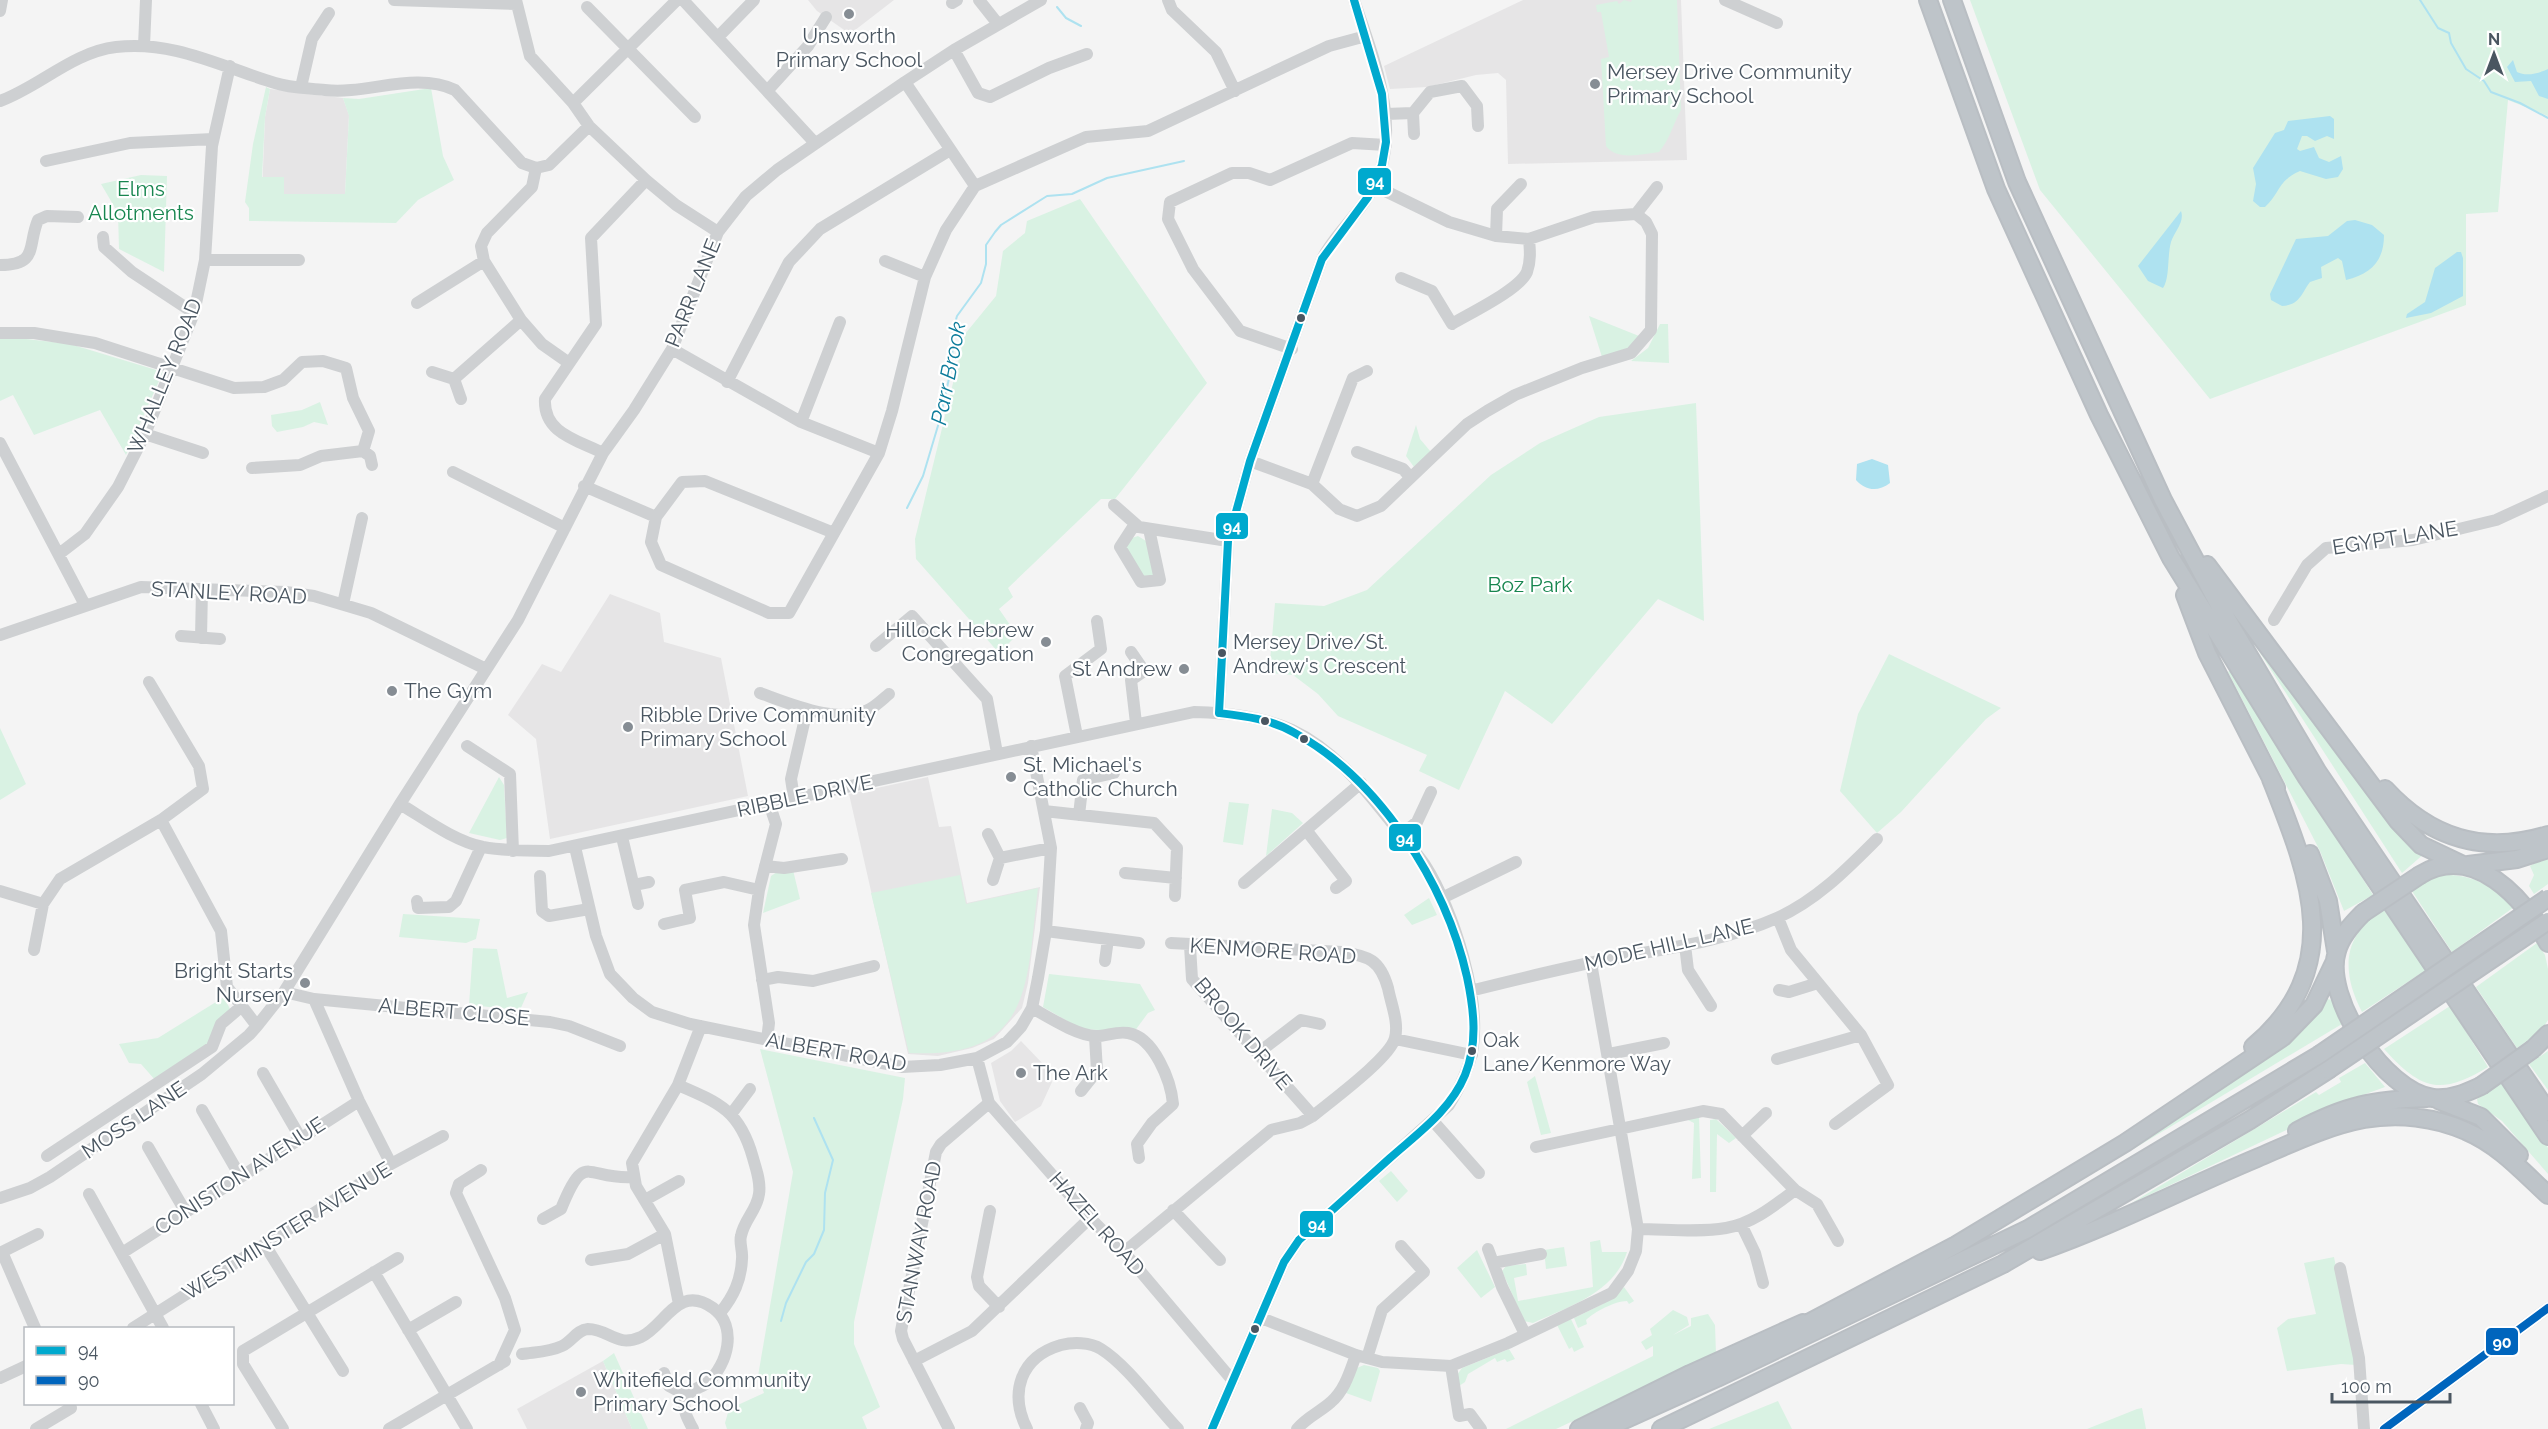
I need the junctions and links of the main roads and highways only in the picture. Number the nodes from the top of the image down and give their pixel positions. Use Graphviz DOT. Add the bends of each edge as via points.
graph roads {
  1 [pos="1928,0"];
  2 [pos="1952,0"];
  3 [pos="2163,500"];
  4 [pos="2170,558"];
  5 [pos="2321,720"];
  6 [pos="2271,779"];
  7 [pos="2548,835"];
  8 [pos="2548,849"];
  9 [pos="2464,865"];
  10 [pos="2548,898"];
  11 [pos="2548,921"];
  12 [pos="2548,943"];
  13 [pos="2336,956"];
  14 [pos="2548,1034"];
  15 [pos="2432,1098"];
  16 [pos="2548,1112"];
  17 [pos="2548,1136"];
  18 [pos="2126,1143"];
  19 [pos="2196,1184"];
  20 [pos="2548,1186"];
  21 [pos="2548,1195"];
  22 [pos="2002,1264"];
  23 [pos="1818,1316"];
  24 [pos="1716,1378"];
  25 [pos="1579,1429"];
  26 [pos="1604,1429"];
  27 [pos="1660,1429"];
  1 -- 4 [label="highway" via="1996,189 2099,415"];
  2 -- 3 [label="highway" via="2017,182"];
  3 -- 5 [label="highway"];
  3 -- 16 [label="highway" via="2220,607 2317,771"];
  4 -- 6 [label="highway" via="2206,652"];
  4 -- 17 [label="highway" via="2307,777"];
  5 -- 7 [label="highway" via="2397,802 2435,830 2486,844 2521,842"];
  5 -- 9 [label="highway" via="2412,838 2431,852"];
  6 -- 13 [label="highway" via="2316,866 2328,901"];
  6 -- 18 [label="highway" via="2301,855 2312,901 2311,947 2301,984 2264,1039"];
  8 -- 9 [label="highway" via="2517,859"];
  9 -- 12 [label="highway" via="2487,874 2514,896"];
  9 -- 13 [label="highway, bridge" via="2437,867 2420,875 2363,913 2352,923"];
  10 -- 24 [label="highway, bridge" via="2319,1055 2028,1228"];
  11 -- 22 [label="highway, bridge" via="2250,1120"];
  13 -- 15 [label="highway" via="2337,987 2344,1007 2379,1063 2406,1086"];
  13 -- 18 [label="highway" via="2314,1005 2295,1027"];
  14 -- 15 [label="highway, bridge" via="2534,1049 2481,1086 2459,1096"];
  15 -- 19 [label="highway" via="2380,1100 2328,1115"];
  15 -- 20 [label="highway" via="2464,1109 2488,1123"];
  18 -- 23 [label="highway" via="1956,1245"];
  19 -- 21 [label="highway" via="2318,1132 2365,1119 2399,1116 2443,1123 2479,1137 2497,1148"];
  19 -- 22 [label="highway" via="2081,1237"];
  22 -- 27 [label="highway"];
  23 -- 24 [label="highway"];
  23 -- 25 [label="highway"];
  24 -- 26 [label="highway"];
}
